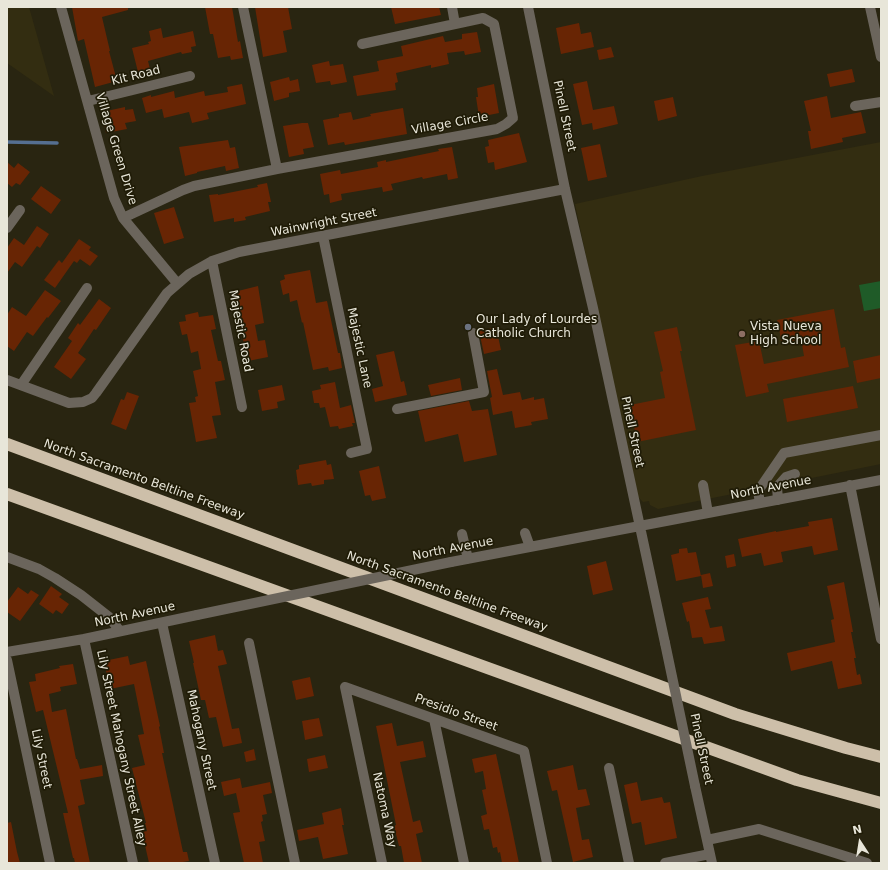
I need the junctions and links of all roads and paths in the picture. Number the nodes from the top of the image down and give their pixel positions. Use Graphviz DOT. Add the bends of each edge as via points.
graph roads {
  1 [pos="62,7"];
  2 [pos="243,7"];
  3 [pos="452,7"];
  4 [pos="528,7"];
  5 [pos="870,7"];
  6 [pos="455,24"];
  7 [pos="362,44"];
  8 [pos="881,57"];
  9 [pos="190,76"];
  10 [pos="88,101"];
  11 [pos="881,102"];
  12 [pos="856,106"];
  13 [pos="278,169"];
  14 [pos="565,188"];
  15 [pos="20,210"];
  16 [pos="123,218"];
  17 [pos="7,228"];
  18 [pos="323,236"];
  19 [pos="212,260"];
  20 [pos="177,283"];
  21 [pos="87,288"];
  22 [pos="473,333"];
  23 [pos="7,380"];
  24 [pos="21,385"];
  25 [pos="242,407"];
  26 [pos="396,409"];
  27 [pos="881,435"];
  28 [pos="7,444"];
  29 [pos="351,453"];
  30 [pos="795,474"];
  31 [pos="881,480"];
  32 [pos="703,485"];
  33 [pos="850,486"];
  34 [pos="7,494"];
  35 [pos="778,500"];
  36 [pos="760,503"];
  37 [pos="708,513"];
  38 [pos="639,526"];
  39 [pos="525,533"];
  40 [pos="462,534"];
  41 [pos="530,547"];
  42 [pos="7,557"];
  43 [pos="468,559"];
  44 [pos="162,622"];
  45 [pos="120,632"];
  46 [pos="881,638"];
  47 [pos="84,639"];
  48 [pos="249,643"];
  49 [pos="7,652"];
  50 [pos="7,660"];
  51 [pos="434,719"];
  52 [pos="881,757"];
  53 [pos="361,763"];
  54 [pos="609,768"];
  55 [pos="881,803"];
  56 [pos="707,840"];
  57 [pos="711,859"];
  58 [pos="50,863"];
  59 [pos="133,863"];
  60 [pos="215,863"];
  61 [pos="295,863"];
  62 [pos="382,863"];
  63 [pos="464,863"];
  64 [pos="547,863"];
  65 [pos="628,863"];
  66 [pos="665,863"];
  67 [pos="867,863"];
  1 -- 10 [label="street, Village Green Drive"];
  2 -- 13 [label="street"];
  3 -- 6 [label="street"];
  4 -- 14 [label="street, Pinell Street"];
  5 -- 8 [label="street"];
  6 -- 7 [label="street, Village Circle"];
  6 -- 13 [label="street, Village Circle" via="483,18 494,24 513,118 506,124 497,129"];
  9 -- 10 [label="street, Kit Road"];
  10 -- 16 [label="street, Village Green Drive" via="114,198"];
  11 -- 12 [label="street"];
  13 -- 16 [label="street, Village Circle" via="194,186"];
  14 -- 18 [label="street, Wainwright Street"];
  14 -- 38 [label="street, Pinell Street"];
  15 -- 17 [label="street"];
  16 -- 20 [label="street, Village Green Drive"];
  18 -- 19 [label="street, Wainwright Street" via="239,252"];
  18 -- 29 [label="street, Majestic Lane" via="367,450"];
  19 -- 20 [label="street, Wainwright Street"];
  19 -- 25 [label="street, Majestic Road"];
  20 -- 24 [label="street, Wainwright Street" via="167,293 92,398 83,402 68,403"];
  21 -- 24 [label="street"];
  22 -- 26 [label="street" via="484,392"];
  23 -- 24 [label="street, Wainwright Street"];
  27 -- 36 [label="street" via="784,454 758,491"];
  28 -- 52 [label="highway, North Sacramento Beltline Freeway" via="736,714"];
  30 -- 35 [label="street" via="786,477 777,487"];
  31 -- 33 [label="street, North Avenue"];
  32 -- 37 [label="street"];
  33 -- 35 [label="street, North Avenue"];
  33 -- 46 [label="street"];
  34 -- 55 [label="highway" via="797,780"];
  35 -- 36 [label="street, North Avenue"];
  36 -- 37 [label="street, North Avenue"];
  37 -- 38 [label="street, North Avenue"];
  38 -- 41 [label="street, North Avenue"];
  38 -- 56 [label="street, Pinell Street, bridge"];
  39 -- 41 [label="street"];
  40 -- 43 [label="street"];
  41 -- 43 [label="street, North Avenue"];
  42 -- 45 [label="street" via="39,569 80,594 109,617"];
  43 -- 44 [label="street, North Avenue, bridge"];
  44 -- 45 [label="street, North Avenue"];
  44 -- 60 [label="street, Mahogany Street"];
  45 -- 47 [label="street, North Avenue"];
  47 -- 49 [label="street, North Avenue"];
  47 -- 59 [label="street, Lily Street Mahogany Street Alley"];
  48 -- 61 [label="street"];
  50 -- 58 [label="street, Lily Street"];
  51 -- 53 [label="street, Presidio Street" via="345,687"];
  51 -- 63 [label="street"];
  51 -- 64 [label="street, Presidio Street" via="524,751"];
  53 -- 62 [label="street, Natoma Way"];
  54 -- 65 [label="street"];
  56 -- 57 [label="street, Pinell Street"];
  56 -- 67 [label="street" via="759,829"];
  57 -- 66 [label="street"];
}
